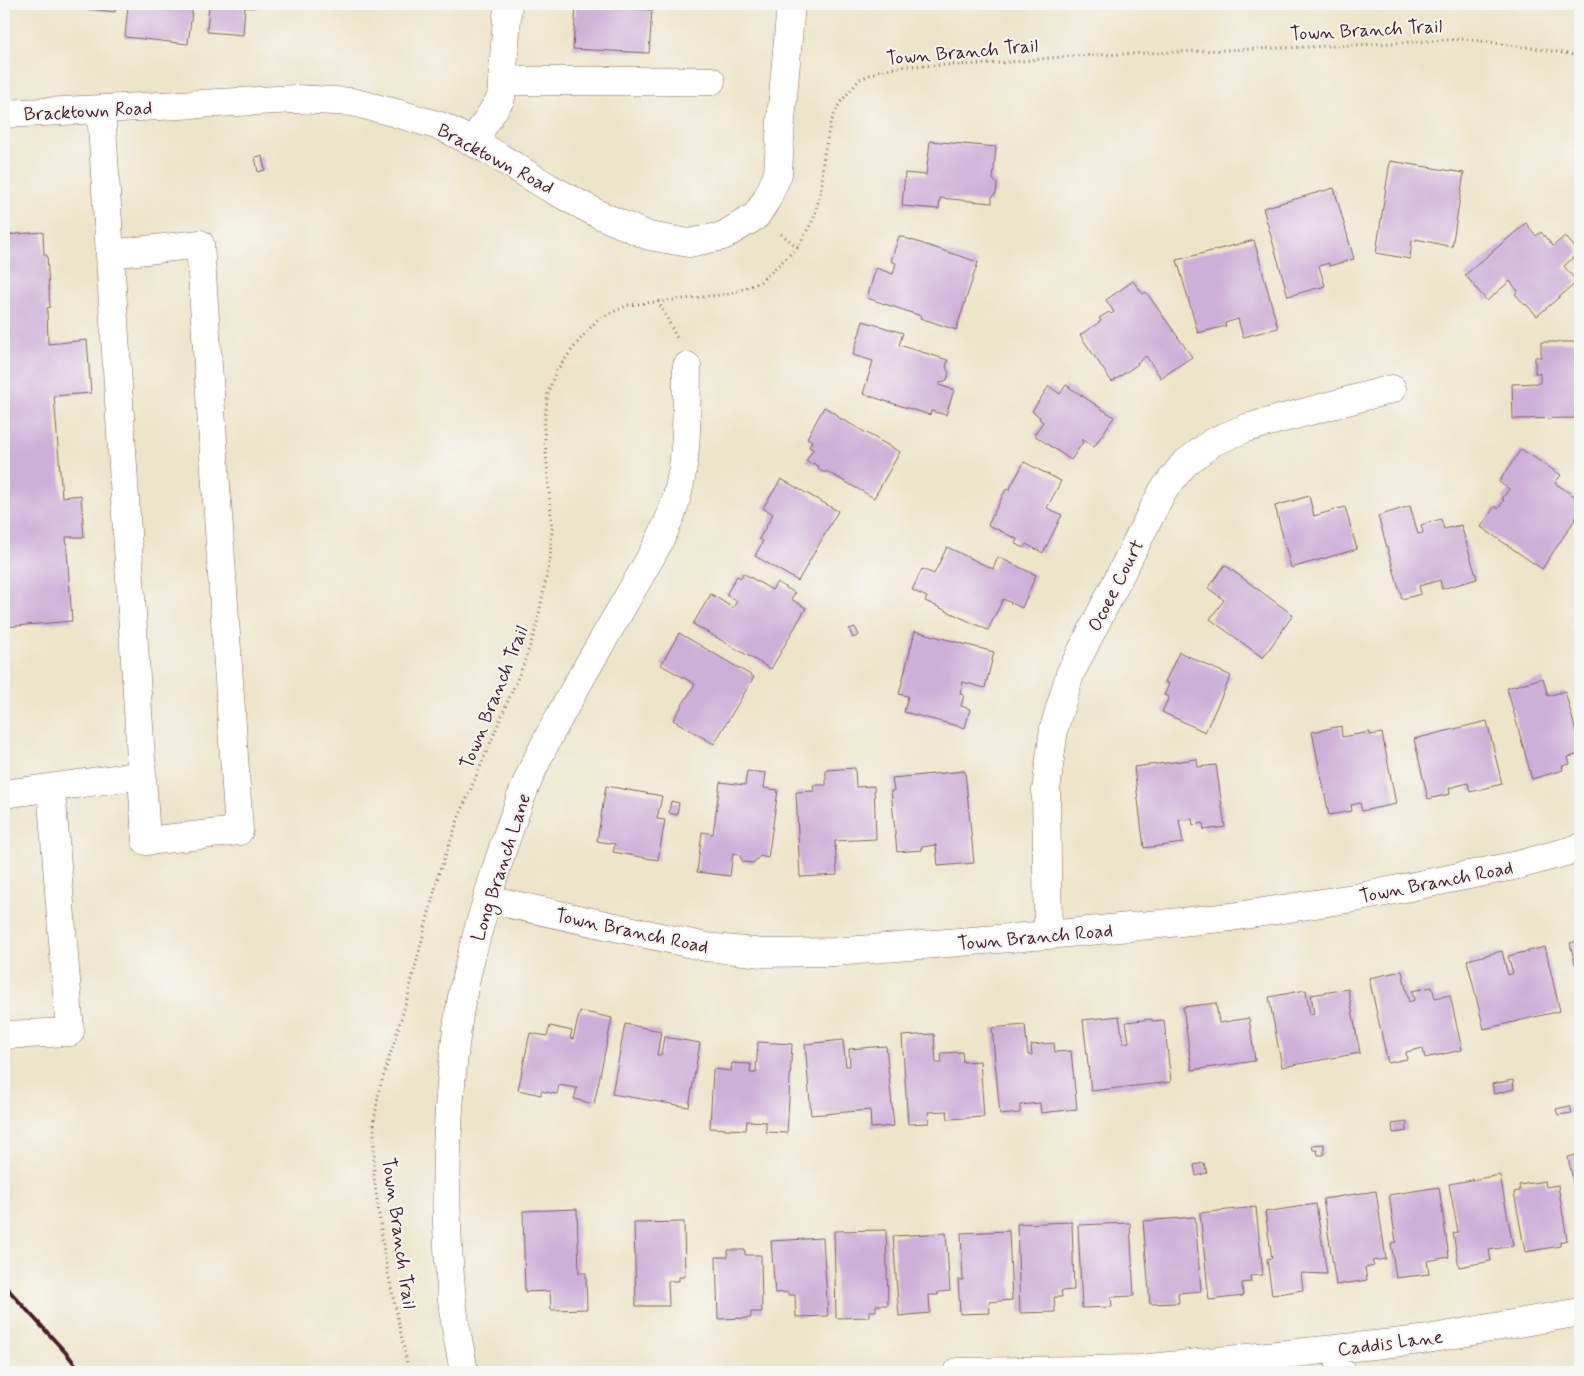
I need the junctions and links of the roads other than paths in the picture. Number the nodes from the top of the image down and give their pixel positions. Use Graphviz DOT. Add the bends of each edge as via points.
graph roads {
  1 [pos="508,4"];
  2 [pos="791,4"];
  3 [pos="502,81"];
  4 [pos="710,82"];
  5 [pos="101,109"];
  6 [pos="4,114"];
  7 [pos="473,142"];
  8 [pos="110,254"];
  9 [pos="687,366"];
  10 [pos="1392,389"];
  11 [pos="142,774"];
  12 [pos="51,788"];
  13 [pos="4,794"];
  14 [pos="1580,848"];
  15 [pos="487,900"];
  16 [pos="1048,935"];
  17 [pos="4,1035"];
  18 [pos="1580,1312"];
  19 [pos="1339,1360"];
  20 [pos="464,1372"];
  21 [pos="958,1372"];
  1 -- 3 [label="street"];
  2 -- 7 [label="street, Bracktown Road" via="778,174 756,216 723,236 689,243 649,236 548,187"];
  3 -- 4 [label="street"];
  3 -- 7 [label="street" via="501,98"];
  5 -- 6 [label="street, Bracktown Road"];
  5 -- 7 [label="street, Bracktown Road" via="296,99 352,102 443,127"];
  5 -- 8 [label="street"];
  8 -- 11 [label="street"];
  8 -- 11 [label="street" via="200,244 239,831 146,841"];
  9 -- 15 [label="street, Long Branch Lane" via="686,453 675,503 656,548 537,760 512,818"];
  10 -- 16 [label="street, Ocoee Court" via="1246,428 1212,442 1184,464 1162,492 1070,674 1054,728 1046,790"];
  11 -- 12 [label="street"];
  12 -- 13 [label="street"];
  12 -- 17 [label="street" via="70,1032"];
  14 -- 16 [label="street, Town Branch Road" via="1518,865 1360,897 1231,917"];
  15 -- 16 [label="street, Town Branch Road" via="706,947 763,952 834,952"];
  15 -- 20 [label="street, Long Branch Lane" via="457,1027 448,1131 448,1246 452,1302"];
  18 -- 19 [label="street, Caddis Lane" via="1422,1340"];
  19 -- 21 [label="street, Caddis Lane"];
}
